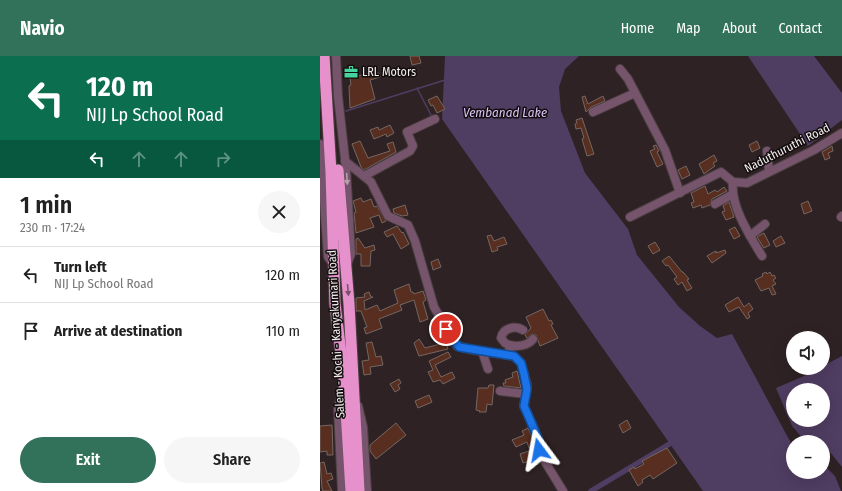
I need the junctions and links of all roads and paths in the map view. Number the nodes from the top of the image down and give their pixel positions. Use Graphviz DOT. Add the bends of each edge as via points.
graph roads {
  1 [pos="324,56"];
  2 [pos="332,56"];
  3 [pos="336,56"];
  4 [pos="620,69"];
  5 [pos="635,93"];
  6 [pos="592,112"];
  7 [pos="435,119"];
  8 [pos="842,133"];
  9 [pos="320,144"];
  10 [pos="766,152"];
  11 [pos="346,161"];
  12 [pos="768,171"];
  13 [pos="364,176"];
  14 [pos="733,182"];
  15 [pos="680,192"];
  16 [pos="733,194"];
  17 [pos="715,204"];
  18 [pos="630,217"];
  19 [pos="765,224"];
  20 [pos="750,236"];
  21 [pos="762,256"];
  22 [pos="334,265"];
  23 [pos="346,265"];
  24 [pos="523,330"];
  25 [pos="533,339"];
  26 [pos="509,345"];
  27 [pos="482,351"];
  28 [pos="510,356"];
  29 [pos="488,369"];
  30 [pos="344,378"];
  31 [pos="353,386"];
  32 [pos="500,391"];
  33 [pos="526,394"];
  34 [pos="342,491"];
  35 [pos="351,491"];
  36 [pos="359,491"];
  37 [pos="367,491"];
  38 [pos="563,491"];
  1 -- 22 [label="highway, Salem - Kochi - Kanyakumari Road"];
  2 -- 23 [label="highway, Salem - Kochi - Kanyakumari Road"];
  3 -- 11 [label="street"];
  4 -- 5 [label="street"];
  5 -- 6 [label="street"];
  5 -- 15 [label="street" via="665,150"];
  7 -- 13 [label="street" via="408,132 413,146 410,151"];
  8 -- 12 [label="street, Naduthuruthi Road" via="814,150"];
  9 -- 22 [label="street" via="328,257"];
  10 -- 12 [label="street"];
  11 -- 13 [label="street"];
  11 -- 23 [label="street, one-way" via="351,254"];
  12 -- 14 [label="street, Naduthuruthi Road" via="748,183"];
  13 -- 27 [label="street" via="372,185 388,216 408,225 434,307 457,346"];
  14 -- 15 [label="street, Naduthuruthi Road" via="721,172"];
  14 -- 16 [label="street"];
  15 -- 18 [label="street, Naduthuruthi Road"];
  16 -- 17 [label="street"];
  16 -- 20 [label="street"];
  19 -- 20 [label="street"];
  20 -- 21 [label="street"];
  22 -- 23 [label="street"];
  22 -- 30 [label="highway, Salem - Kochi - Kanyakumari Road" via="335,304"];
  23 -- 31 [label="highway, Salem - Kochi - Kanyakumari Road, one-way"];
  24 -- 26 [label="street" via="514,328 502,333 501,338"];
  25 -- 26 [label="street" via="525,345"];
  26 -- 28 [label="street"];
  27 -- 28 [label="street"];
  27 -- 29 [label="street"];
  28 -- 33 [label="street" via="516,357 521,363 527,385"];
  30 -- 34 [label="street" via="338,409"];
  30 -- 35 [label="highway, Salem - Kochi - Kanyakumari Road"];
  31 -- 36 [label="highway, Salem - Kochi - Kanyakumari Road"];
  31 -- 37 [label="street" via="363,427"];
  32 -- 33 [label="street"];
  33 -- 38 [label="street" via="524,406 538,438 539,452"];
}
